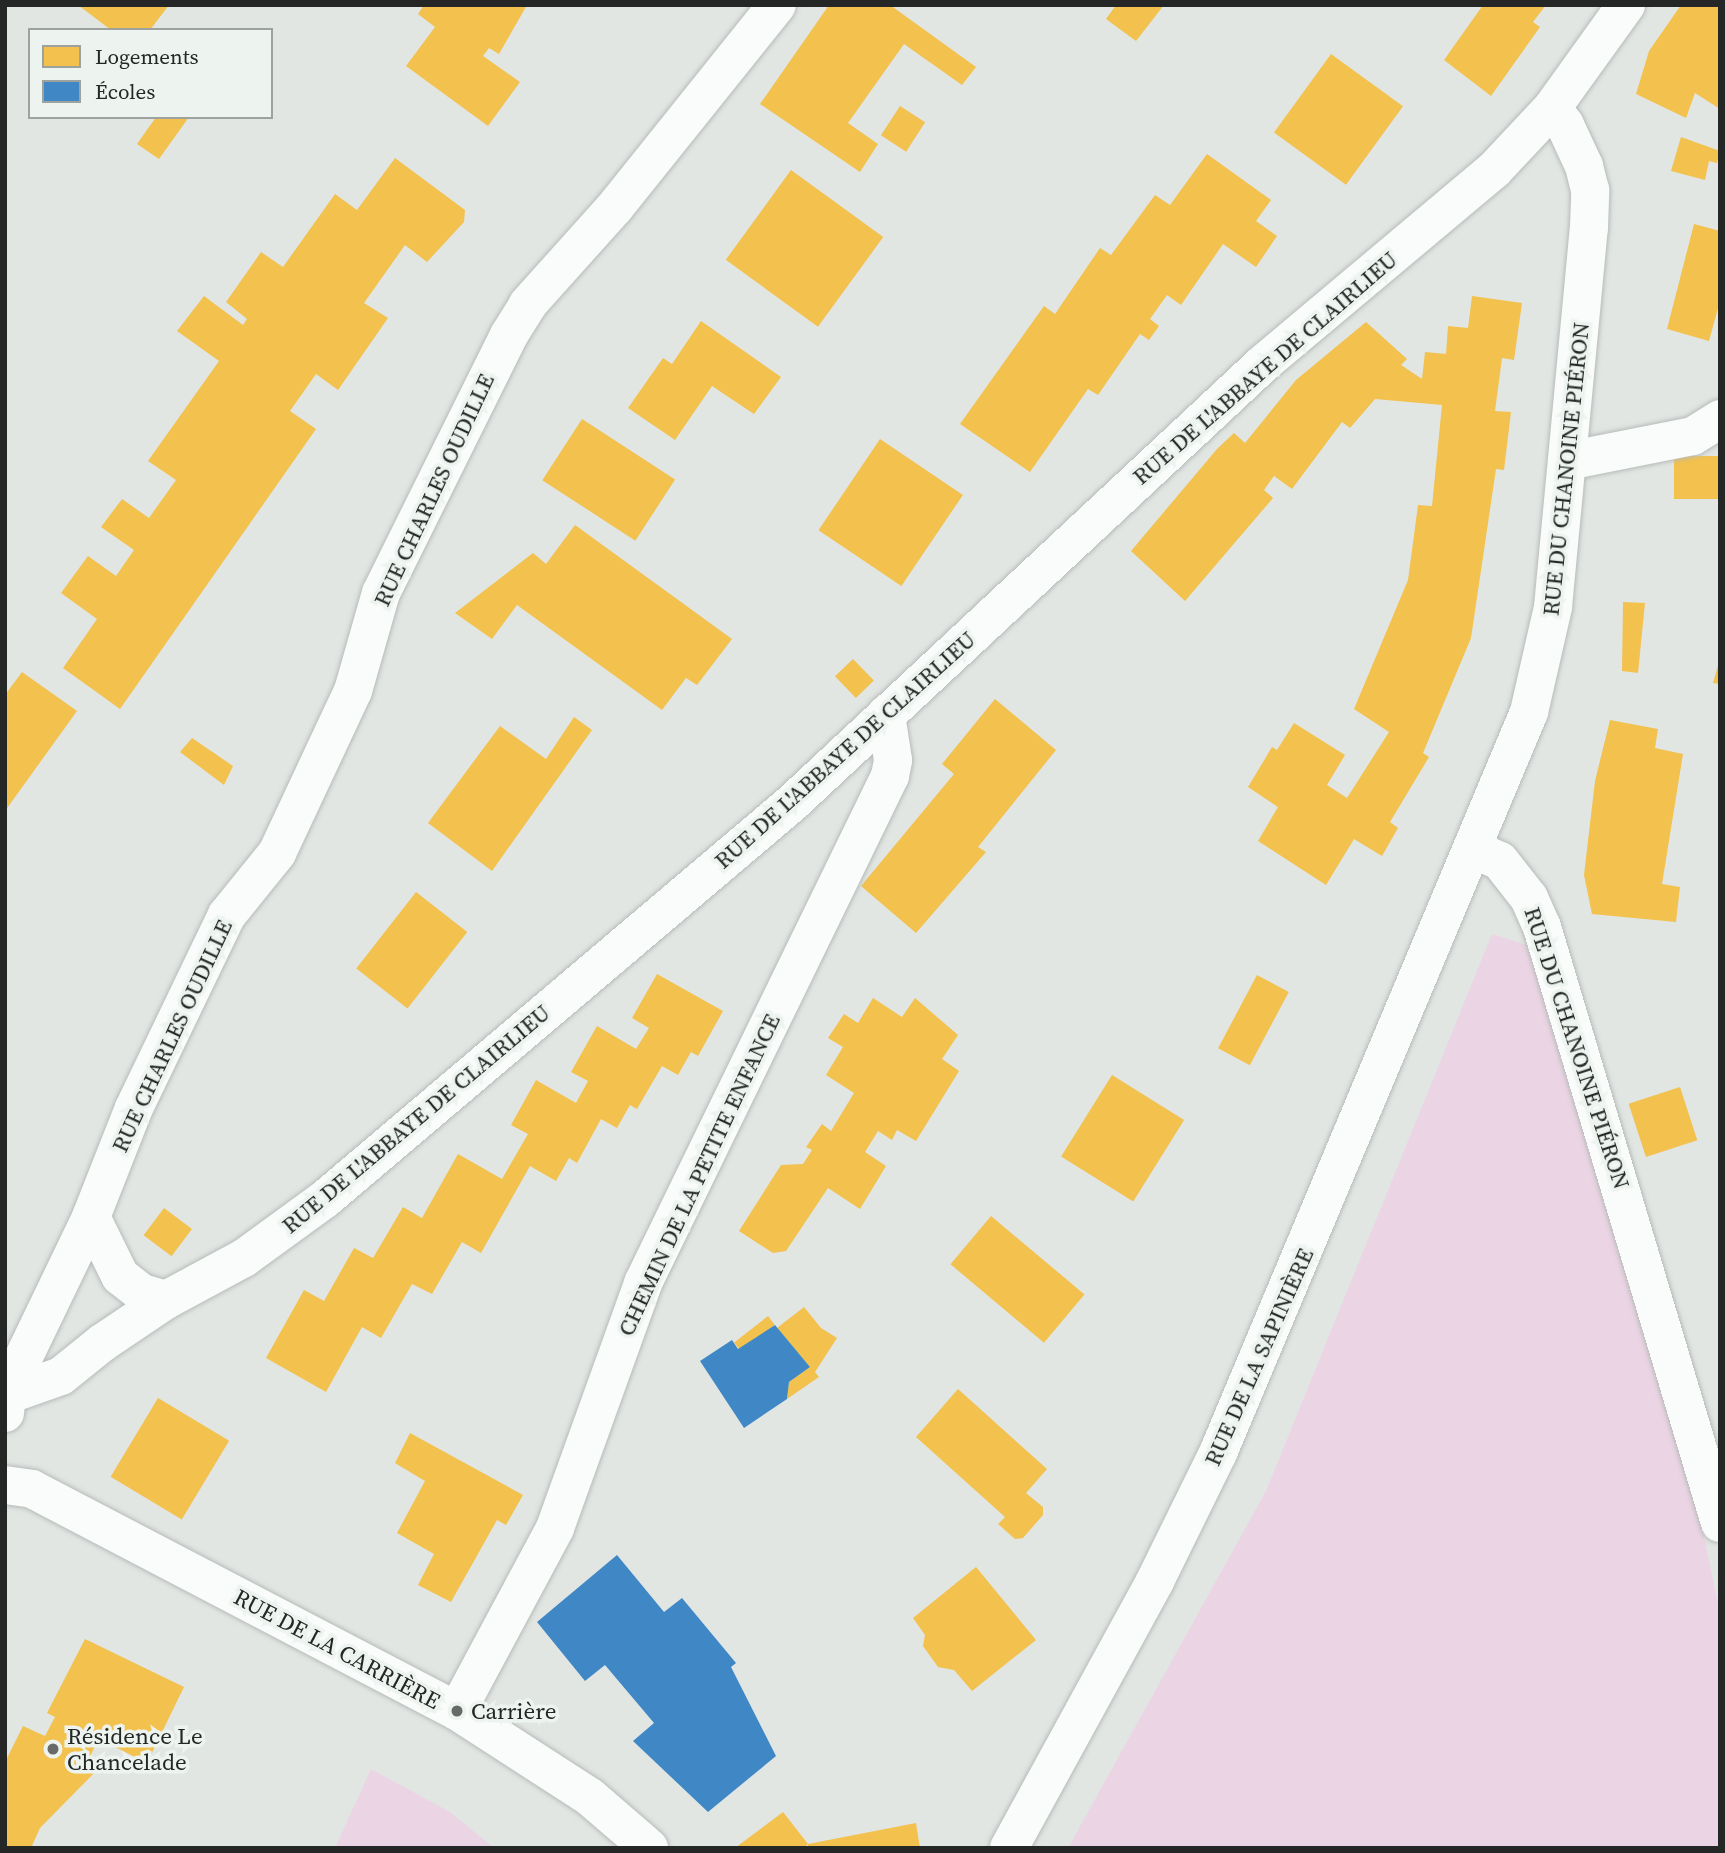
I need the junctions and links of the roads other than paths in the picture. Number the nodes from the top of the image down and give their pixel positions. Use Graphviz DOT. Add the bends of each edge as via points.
graph roads {
  1 [pos="777,5"];
  2 [pos="1626,5"];
  3 [pos="1552,108"];
  4 [pos="1720,419"];
  5 [pos="1567,461"];
  6 [pos="886,715"];
  7 [pos="1472,849"];
  8 [pos="91,1217"];
  9 [pos="166,1300"];
  10 [pos="6,1401"];
  11 [pos="5,1485"];
  12 [pos="1720,1523"];
  13 [pos="457,1711"];
  14 [pos="649,1848"];
  15 [pos="1009,1848"];
  1 -- 8 [label="street, RUE CHARLES OUDILLE" via="623,197 527,304 509,335 381,593 353,691 283,841 227,915 134,1108"];
  2 -- 3 [label="street, RUE DE L'ABBAYE DE CLAIRLIEU"];
  3 -- 5 [label="street, RUE DU CHANOINE PIÉRON" via="1565,125 1590,190"];
  3 -- 6 [label="street, RUE DE L'ABBAYE DE CLAIRLIEU" via="1494,170 1265,362"];
  4 -- 5 [label="street" via="1693,436"];
  5 -- 7 [label="street, RUE DU CHANOINE PIÉRON" via="1546,652 1529,712"];
  6 -- 9 [label="street, RUE DE L'ABBAYE DE CLAIRLIEU" via="791,804 325,1199 244,1258"];
  6 -- 13 [label="street, CHEMIN DE LA PETITE ENFANCE" via="893,760 890,776 643,1283 555,1528"];
  7 -- 12 [label="street, RUE DU CHANOINE PIÉRON" via="1500,861 1529,898 1542,927"];
  7 -- 15 [label="street, RUE DE LA SAPINIÈRE" via="1218,1453 1155,1581"];
  8 -- 9 [label="street" via="120,1276 142,1293"];
  8 -- 10 [label="street, RUE CHARLES OUDILLE"];
  9 -- 10 [label="street, RUE DE L'ABBAYE DE CLAIRLIEU" via="61,1376"];
  11 -- 13 [label="street, RUE DE LA CARRIÈRE" via="32,1489"];
  13 -- 14 [label="street, RUE DE LA CARRIÈRE" via="590,1797"];
}
